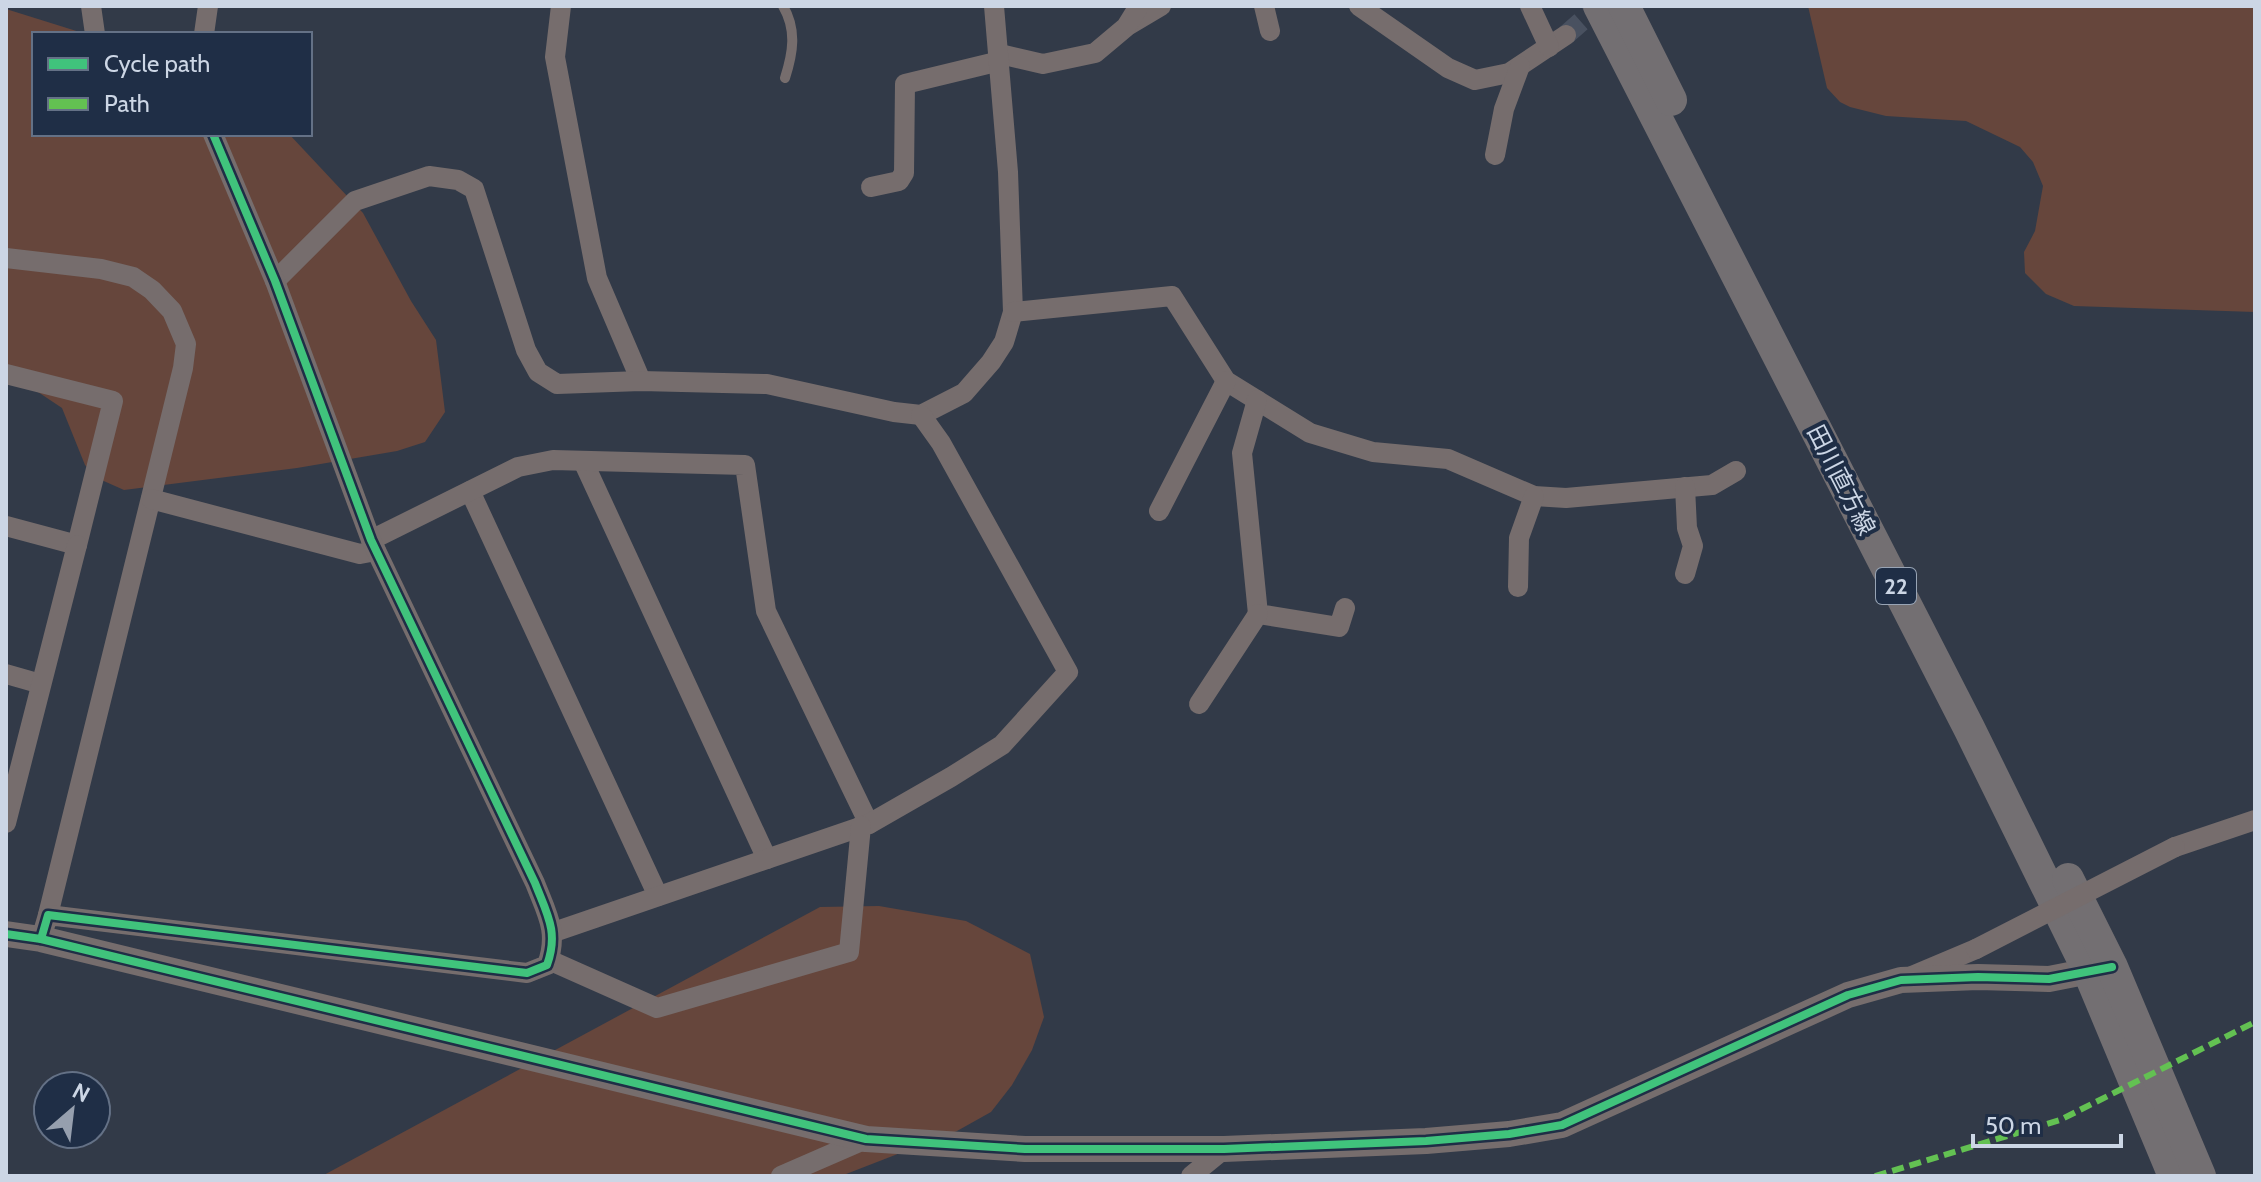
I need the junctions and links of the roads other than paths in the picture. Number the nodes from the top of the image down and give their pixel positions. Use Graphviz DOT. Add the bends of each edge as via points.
graph roads {
  1 [pos="91,6"];
  2 [pos="208,6"];
  3 [pos="561,6"];
  4 [pos="783,6"];
  5 [pos="994,6"];
  6 [pos="1139,6"];
  7 [pos="1161,6"];
  8 [pos="1264,6"];
  9 [pos="1359,6"];
  10 [pos="1530,6"];
  11 [pos="1599,6"];
  12 [pos="1624,6"];
  13 [pos="1126,27"];
  14 [pos="1270,31"];
  15 [pos="95,32"];
  16 [pos="204,32"];
  17 [pos="1000,57"];
  18 [pos="1520,66"];
  19 [pos="785,78"];
  20 [pos="214,136"];
  21 [pos="1495,155"];
  22 [pos="871,187"];
  23 [pos="6,258"];
  24 [pos="275,281"];
  25 [pos="1013,312"];
  26 [pos="6,374"];
  27 [pos="641,381"];
  28 [pos="1226,381"];
  29 [pos="1257,400"];
  30 [pos="921,415"];
  31 [pos="583,461"];
  32 [pos="1736,471"];
  33 [pos="1685,487"];
  34 [pos="470,491"];
  35 [pos="1534,496"];
  36 [pos="151,499"];
  37 [pos="1159,511"];
  38 [pos="6,526"];
  39 [pos="77,545"];
  40 [pos="374,545"];
  41 [pos="1685,574"];
  42 [pos="1518,587"];
  43 [pos="1345,608"];
  44 [pos="1258,614"];
  45 [pos="6,674"];
  46 [pos="41,684"];
  47 [pos="1199,704"];
  48 [pos="2255,820"];
  49 [pos="6,823"];
  50 [pos="865,825"];
  51 [pos="767,859"];
  52 [pos="658,896"];
  53 [pos="44,927"];
  54 [pos="554,932"];
  55 [pos="6,934"];
  56 [pos="549,960"];
  57 [pos="2100,968"];
  58 [pos="1901,980"];
  59 [pos="866,1139"];
  60 [pos="1224,1149"];
  61 [pos="781,1176"];
  62 [pos="1191,1176"];
  63 [pos="2174,1176"];
  64 [pos="2200,1176"];
  1 -- 15 [label="street"];
  2 -- 16 [label="street"];
  3 -- 27 [label="street" via="555,57 597,278"];
  4 -- 19 [label="lane" via="791,21 793,53"];
  5 -- 17 [label="street"];
  6 -- 13 [label="street"];
  7 -- 13 [label="street"];
  8 -- 14 [label="street"];
  9 -- 18 [label="street" via="1448,68 1475,80"];
  10 -- 18 [label="street" via="1558,41"];
  11 -- 57 [label="main road, 田川直方線 / 22" via="1969,728"];
  12 -- 57 [label="main road, 田川直方線 / 22"];
  13 -- 17 [label="street" via="1095,53 1043,64"];
  17 -- 22 [label="street" via="905,84 904,173 899,181"];
  17 -- 25 [label="street"];
  18 -- 21 [label="street"];
  20 -- 24 [label="street"];
  23 -- 36 [label="street" via="133,277 172,311 186,344"];
  24 -- 27 [label="street" via="355,201 429,176 458,180 474,189 526,350 538,372 557,384"];
  24 -- 40 [label="street"];
  25 -- 28 [label="street" via="1172,296"];
  25 -- 30 [label="street" via="1004,342 964,393"];
  26 -- 39 [label="street" via="113,401"];
  27 -- 30 [label="street" via="767,384"];
  28 -- 29 [label="street"];
  28 -- 37 [label="street"];
  29 -- 35 [label="street" via="1310,433 1373,452 1448,459"];
  29 -- 44 [label="street" via="1242,453"];
  30 -- 50 [label="street" via="1068,672 1002,745"];
  31 -- 34 [label="street" via="518,467"];
  31 -- 50 [label="street" via="745,465 766,611"];
  31 -- 51 [label="street"];
  32 -- 33 [label="street" via="1712,485"];
  33 -- 35 [label="street"];
  33 -- 41 [label="street" via="1693,546"];
  34 -- 40 [label="street"];
  34 -- 52 [label="street"];
  35 -- 42 [label="street" via="1519,538"];
  36 -- 40 [label="street" via="360,554"];
  36 -- 53 [label="street"];
  38 -- 39 [label="street"];
  39 -- 46 [label="street"];
  40 -- 54 [label="street"];
  43 -- 44 [label="street" via="1339,627"];
  44 -- 47 [label="street"];
  45 -- 46 [label="street"];
  46 -- 49 [label="street"];
  48 -- 58 [label="street, bridge" via="2175,847 1976,949"];
  50 -- 51 [label="street"];
  50 -- 56 [label="street" via="849,952 657,1008"];
  51 -- 52 [label="street"];
  52 -- 54 [label="street"];
  53 -- 55 [label="street"];
  53 -- 56 [label="street" via="527,973"];
  53 -- 59 [label="street"];
  54 -- 56 [label="street"];
  57 -- 58 [label="street" via="2049,979"];
  57 -- 63 [label="main road, 田川直方線 / 22"];
  57 -- 64 [label="main road, 田川直方線 / 22"];
  58 -- 60 [label="street" via="1848,995 1562,1125 1426,1141"];
  59 -- 60 [label="street" via="1025,1149"];
  59 -- 61 [label="street"];
  60 -- 62 [label="street"];
}
